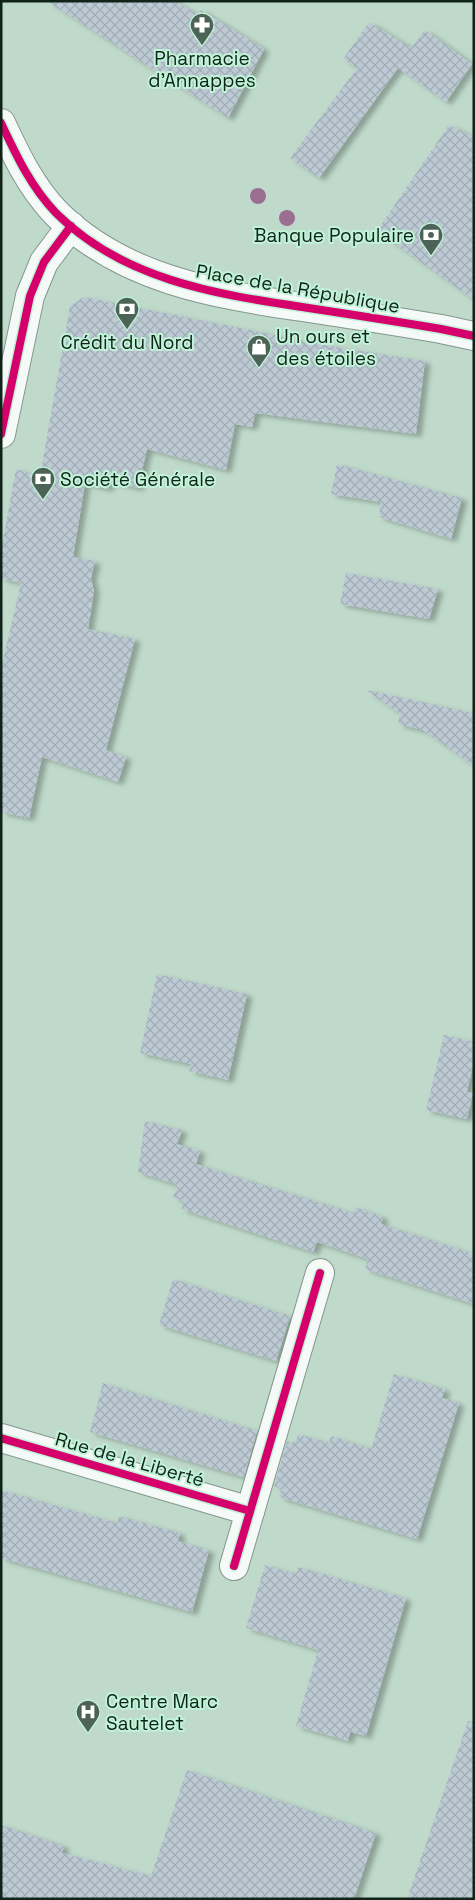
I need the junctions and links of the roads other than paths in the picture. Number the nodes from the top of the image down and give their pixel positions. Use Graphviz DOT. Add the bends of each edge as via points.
graph roads {
  1 [pos="2,129"];
  2 [pos="71,226"];
  3 [pos="474,336"];
  4 [pos="1,434"];
  5 [pos="320,1273"];
  6 [pos="1,1438"];
  7 [pos="250,1511"];
  8 [pos="234,1566"];
  1 -- 2 [label="street, Place de la République" via="38,191"];
  2 -- 3 [label="street, Place de la République" via="116,258 161,278 239,298"];
  2 -- 4 [label="street" via="44,262 30,296"];
  5 -- 7 [label="street"];
  6 -- 7 [label="street, Rue de la Liberté"];
  7 -- 8 [label="street"];
}
